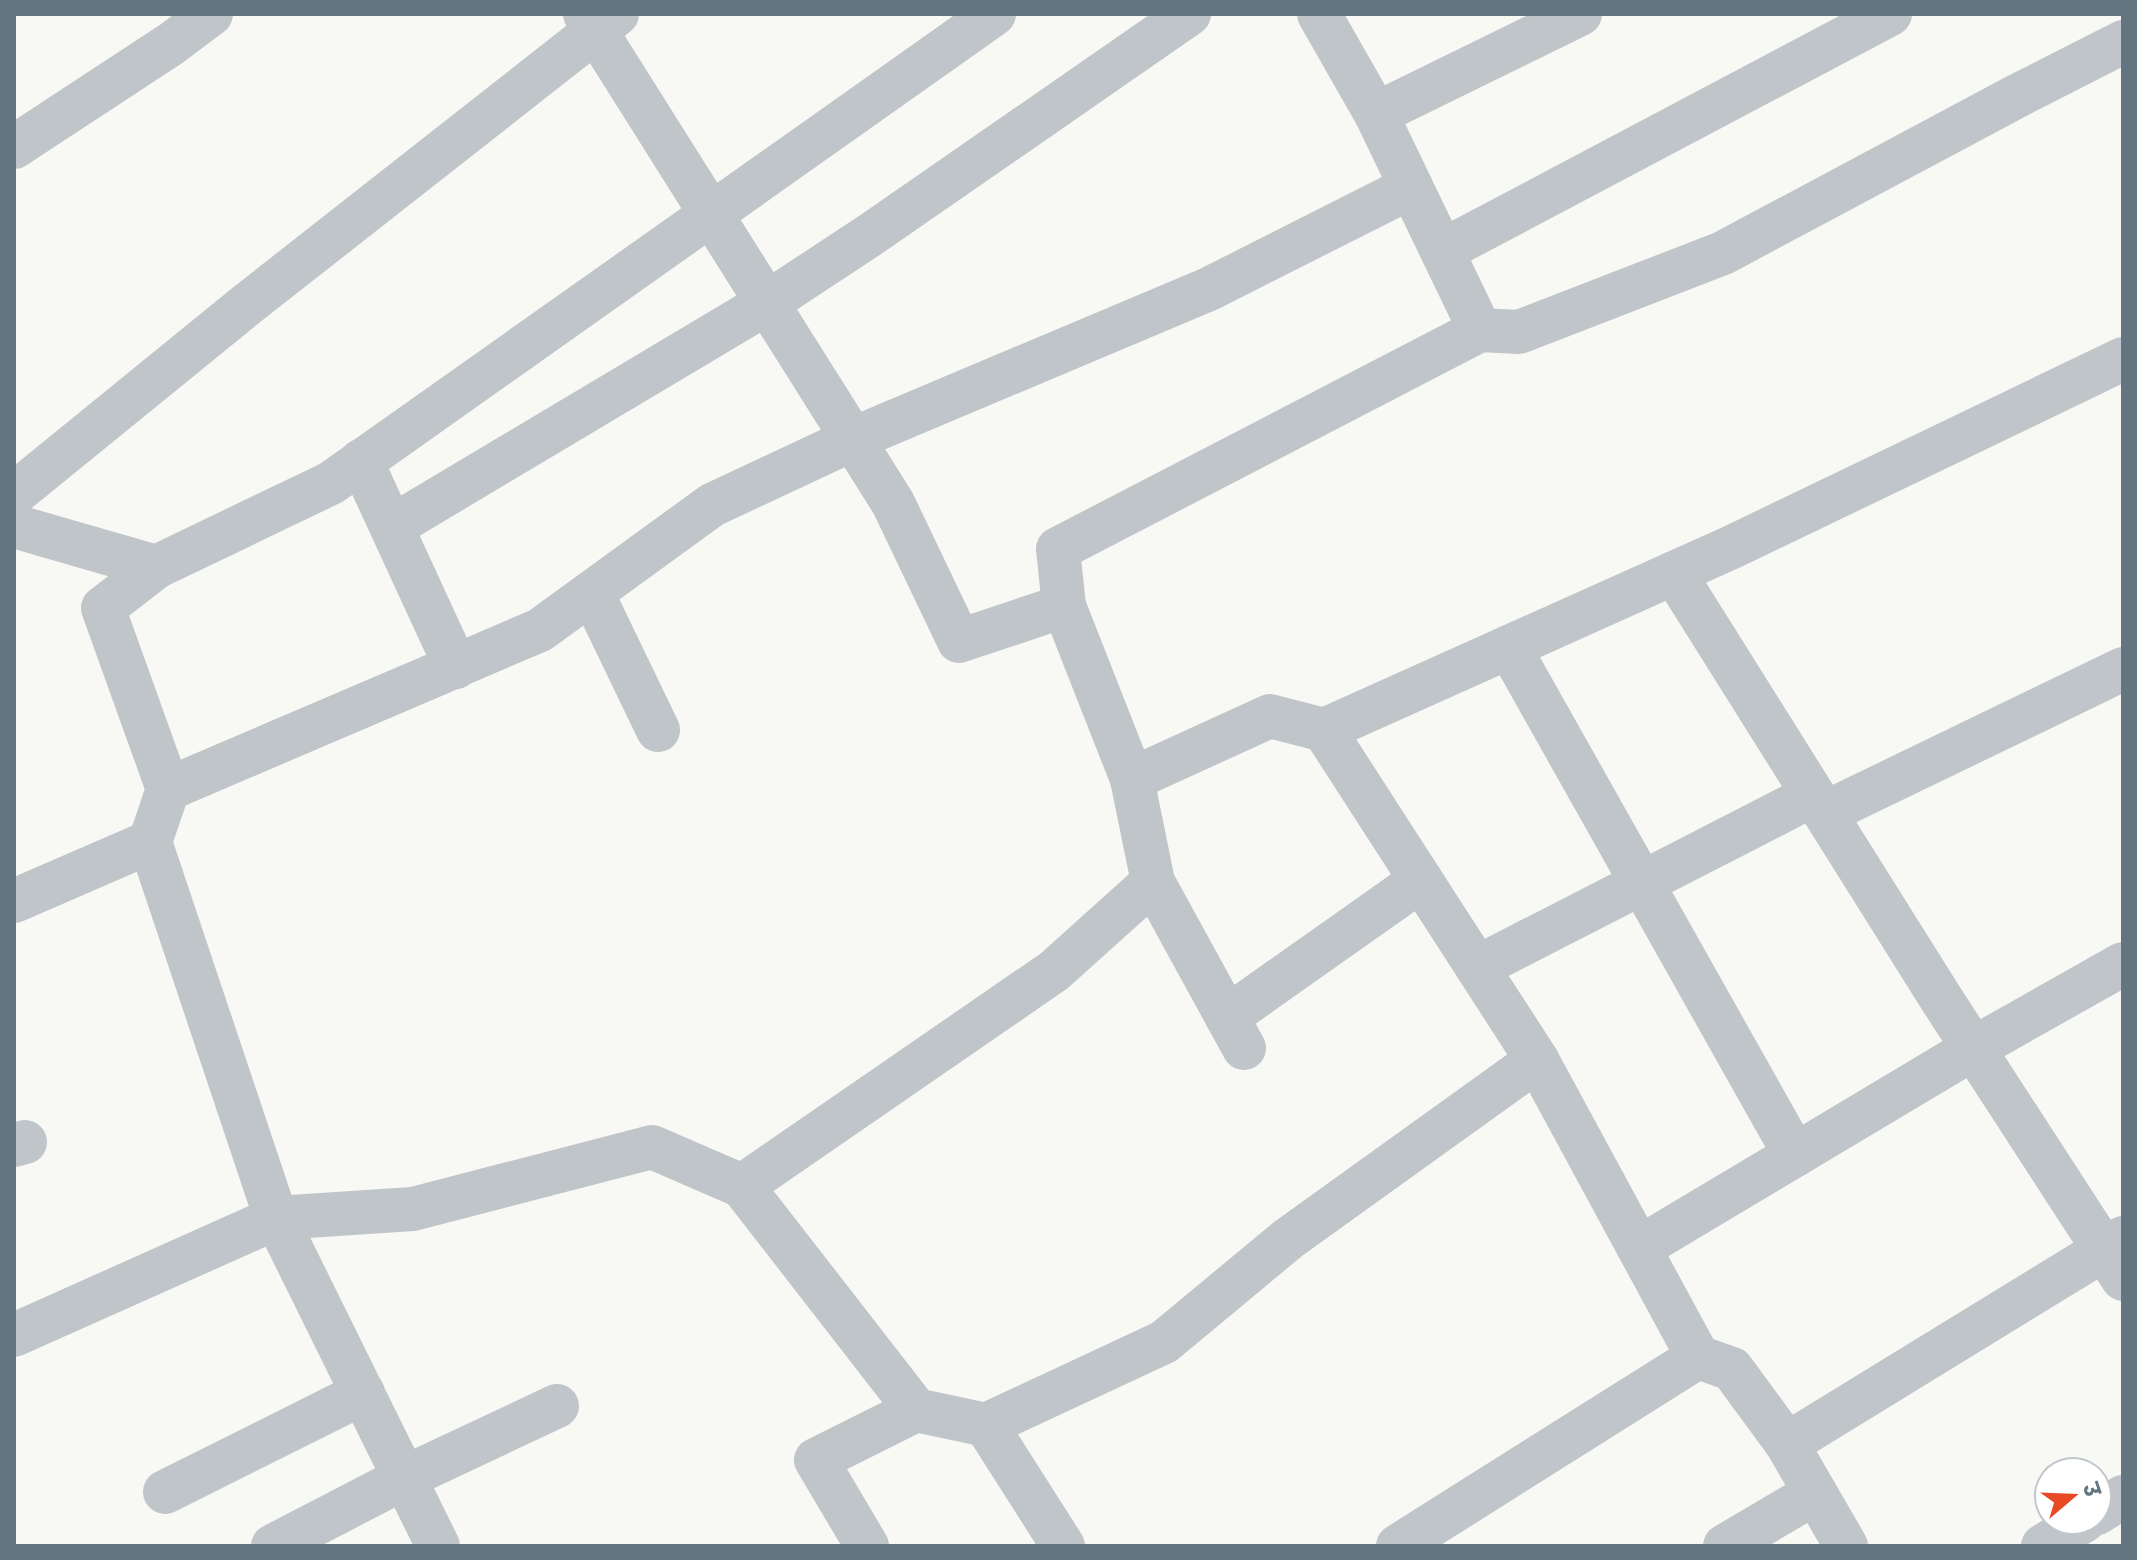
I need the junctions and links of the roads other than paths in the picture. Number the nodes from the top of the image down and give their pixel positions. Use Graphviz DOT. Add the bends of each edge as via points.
graph roads {
  1 [pos="211,14"];
  2 [pos="994,14"];
  3 [pos="1189,14"];
  4 [pos="1319,14"];
  5 [pos="1580,14"];
  6 [pos="1890,14"];
  7 [pos="599,20"];
  8 [pos="2123,42"];
  9 [pos="1376,114"];
  10 [pos="14,147"];
  11 [pos="1411,187"];
  12 [pos="709,214"];
  13 [pos="1442,251"];
  14 [pos="767,303"];
  15 [pos="1480,330"];
  16 [pos="2123,359"];
  17 [pos="853,439"];
  18 [pos="361,461"];
  19 [pos="14,494"];
  20 [pos="14,526"];
  21 [pos="393,526"];
  22 [pos="156,567"];
  23 [pos="1674,573"];
  24 [pos="592,593"];
  25 [pos="1064,606"];
  26 [pos="1509,647"];
  27 [pos="456,667"];
  28 [pos="2123,669"];
  29 [pos="658,730"];
  30 [pos="1324,730"];
  31 [pos="1132,779"];
  32 [pos="168,789"];
  33 [pos="1819,804"];
  34 [pos="150,842"];
  35 [pos="1421,880"];
  36 [pos="1153,882"];
  37 [pos="1644,882"];
  38 [pos="14,901"];
  39 [pos="2123,964"];
  40 [pos="1478,967"];
  41 [pos="1974,1048"];
  42 [pos="1537,1060"];
  43 [pos="1795,1155"];
  44 [pos="742,1186"];
  45 [pos="276,1218"];
  46 [pos="1639,1248"];
  47 [pos="2117,1256"];
  48 [pos="14,1335"];
  49 [pos="1698,1357"];
  50 [pos="363,1393"];
  51 [pos="557,1406"];
  52 [pos="916,1410"];
  53 [pos="986,1425"];
  54 [pos="1787,1444"];
  55 [pos="406,1477"];
  56 [pos="165,1492"];
  57 [pos="1815,1493"];
  58 [pos="273,1546"];
  59 [pos="438,1546"];
  60 [pos="867,1546"];
  61 [pos="1063,1546"];
  62 [pos="1398,1546"];
  63 [pos="1725,1546"];
  64 [pos="1846,1546"];
  1 -- 10 [label="street"];
  2 -- 12 [label="street"];
  3 -- 14 [label="street"];
  4 -- 9 [label="street"];
  5 -- 9 [label="street"];
  6 -- 13 [label="street"];
  7 -- 12 [label="street"];
  7 -- 19 [label="street"];
  8 -- 15 [label="street" via="1723,253 1519,332"];
  9 -- 11 [label="street"];
  11 -- 13 [label="street"];
  11 -- 17 [label="street" via="1209,289"];
  12 -- 14 [label="street"];
  12 -- 18 [label="street"];
  13 -- 15 [label="street"];
  14 -- 17 [label="street"];
  14 -- 21 [label="street"];
  15 -- 25 [label="street" via="1058,549"];
  16 -- 23 [label="street"];
  17 -- 24 [label="street" via="712,505"];
  17 -- 25 [label="street" via="893,503 959,641"];
  18 -- 21 [label="street"];
  18 -- 22 [label="street" via="331,483"];
  20 -- 22 [label="street"];
  21 -- 27 [label="street"];
  22 -- 32 [label="street" via="103,608"];
  23 -- 26 [label="street"];
  23 -- 33 [label="street"];
  24 -- 27 [label="street" via="540,630"];
  24 -- 29 [label="street"];
  25 -- 31 [label="street"];
  26 -- 30 [label="street"];
  26 -- 37 [label="street"];
  27 -- 32 [label="street"];
  28 -- 33 [label="street"];
  30 -- 31 [label="street" via="1270,716"];
  30 -- 35 [label="street"];
  31 -- 36 [label="street"];
  32 -- 34 [label="street"];
  33 -- 37 [label="street"];
  33 -- 41 [label="street"];
  34 -- 38 [label="street"];
  34 -- 45 [label="street"];
  35 -- 36 [label="street" via="1235,1032"];
  35 -- 40 [label="street"];
  36 -- 44 [label="street" via="1054,971"];
  37 -- 40 [label="street"];
  37 -- 43 [label="street"];
  39 -- 41 [label="street"];
  40 -- 42 [label="street"];
  41 -- 43 [label="street"];
  41 -- 47 [label="street"];
  42 -- 46 [label="street"];
  42 -- 53 [label="street" via="1288,1239 1164,1342"];
  43 -- 46 [label="street"];
  44 -- 45 [label="street" via="652,1147 413,1209"];
  44 -- 52 [label="street"];
  45 -- 48 [label="street"];
  45 -- 50 [label="street"];
  46 -- 49 [label="street"];
  47 -- 54 [label="street"];
  49 -- 54 [label="street" via="1732,1369"];
  49 -- 62 [label="street"];
  50 -- 55 [label="street"];
  50 -- 56 [label="street"];
  51 -- 55 [label="street"];
  52 -- 53 [label="street"];
  52 -- 60 [label="street" via="816,1460"];
  53 -- 61 [label="street"];
  54 -- 57 [label="street"];
  55 -- 58 [label="street"];
  55 -- 59 [label="street"];
  57 -- 63 [label="street"];
  57 -- 64 [label="street"];
}
